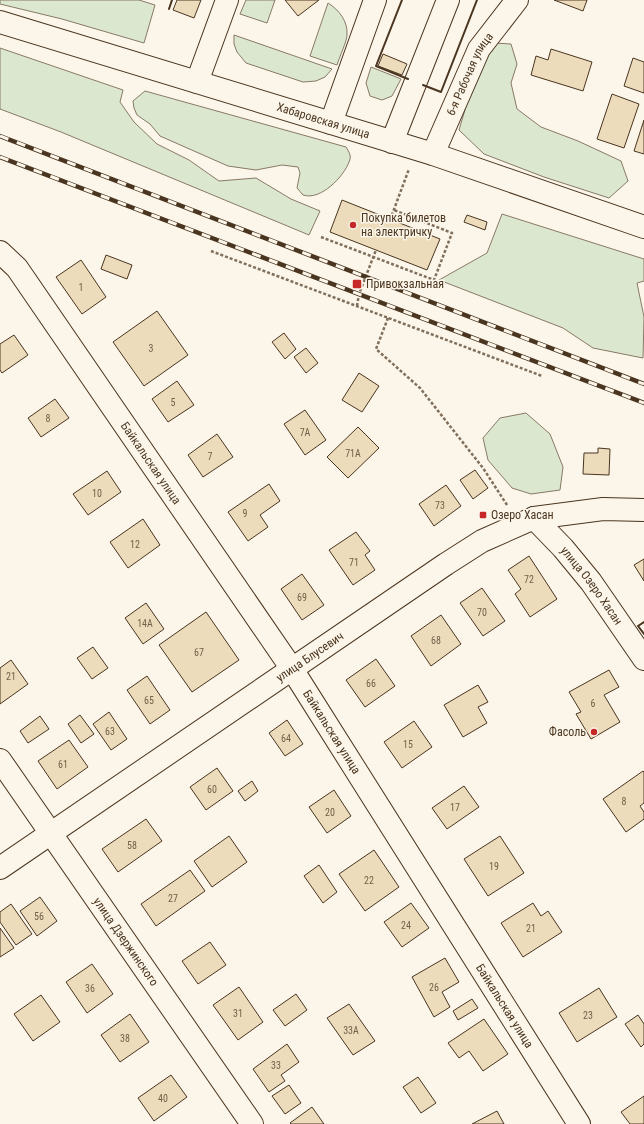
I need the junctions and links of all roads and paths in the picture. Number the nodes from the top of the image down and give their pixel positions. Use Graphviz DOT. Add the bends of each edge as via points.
graph roads {
  1 [pos="227,0"];
  2 [pos="375,0"];
  3 [pos="448,0"];
  4 [pos="517,0"];
  5 [pos="0,22"];
  6 [pos="197,82"];
  7 [pos="331,123"];
  8 [pos="392,142"];
  9 [pos="434,154"];
  10 [pos="409,169"];
  11 [pos="394,210"];
  12 [pos="390,220"];
  13 [pos="644,227"];
  14 [pos="321,237"];
  15 [pos="376,250"];
  16 [pos="211,251"];
  17 [pos="0,252"];
  18 [pos="374,257"];
  19 [pos="357,306"];
  20 [pos="388,318"];
  21 [pos="542,376"];
  22 [pos="644,510"];
  23 [pos="526,521"];
  24 [pos="644,659"];
  25 [pos="292,669"];
  26 [pos="0,760"];
  27 [pos="51,834"];
  28 [pos="0,868"];
  29 [pos="252,1124"];
  30 [pos="579,1124"];
  1 -- 6 [label="street"];
  2 -- 7 [label="street"];
  3 -- 8 [label="street"];
  4 -- 9 [label="street, 6-я Рабочая улица" via="479,49"];
  5 -- 6 [label="street, Хабаровская улица"];
  6 -- 7 [label="street, Хабаровская улица"];
  7 -- 8 [label="street, Хабаровская улица"];
  8 -- 9 [label="street, Хабаровская улица"];
  9 -- 13 [label="street, Хабаровская улица"];
  10 -- 11 [label="path"];
  11 -- 12 [label="path"];
  11 -- 18 [label="path" via="452,233 434,280"];
  14 -- 18 [label="path"];
  15 -- 18 [label="path"];
  16 -- 19 [label="path"];
  17 -- 25 [label="street, Байкальская улица" via="17,268"];
  18 -- 19 [label="path" via="359,294"];
  19 -- 20 [label="path"];
  20 -- 21 [label="path"];
  20 -- 23 [label="path" via="376,349 420,388"];
  22 -- 23 [label="street, улица Блусевич" via="603,508"];
  23 -- 24 [label="street, улица Озеро Хасан" via="563,548 591,582"];
  23 -- 25 [label="street, улица Блусевич" via="482,541"];
  25 -- 27 [label="street, улица Блусевич"];
  25 -- 30 [label="street, Байкальская улица"];
  26 -- 27 [label="street, улица Дзержинского"];
  27 -- 28 [label="street, улица Блусевич"];
  27 -- 29 [label="street, улица Дзержинского"];
}
